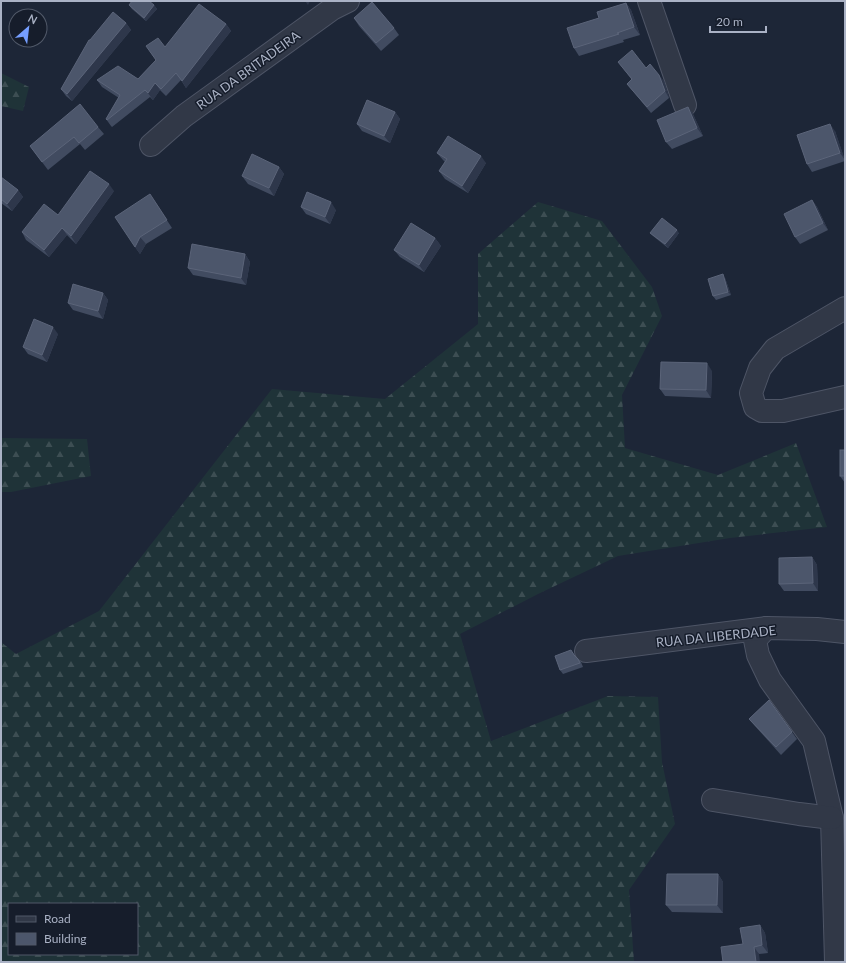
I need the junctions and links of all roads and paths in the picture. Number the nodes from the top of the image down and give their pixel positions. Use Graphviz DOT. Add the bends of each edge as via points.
graph roads {
  1 [pos="348,1"];
  2 [pos="649,1"];
  3 [pos="685,105"];
  4 [pos="151,145"];
  5 [pos="845,308"];
  6 [pos="845,398"];
  7 [pos="766,628"];
  8 [pos="845,632"];
  9 [pos="586,651"];
  10 [pos="713,800"];
  11 [pos="832,818"];
  12 [pos="836,962"];
  1 -- 4 [label="street, RUA DA BRITADEIRA" via="332,9 190,112"];
  2 -- 3 [label="street"];
  5 -- 6 [label="street" via="775,349 760,368 751,393 755,407 762,411 783,411"];
  7 -- 8 [label="street, RUA DA LIBERDADE"];
  7 -- 9 [label="street, RUA DA LIBERDADE"];
  7 -- 11 [label="street" via="755,640 758,655 770,680 814,741"];
  10 -- 11 [label="street"];
  11 -- 12 [label="street"];
}
